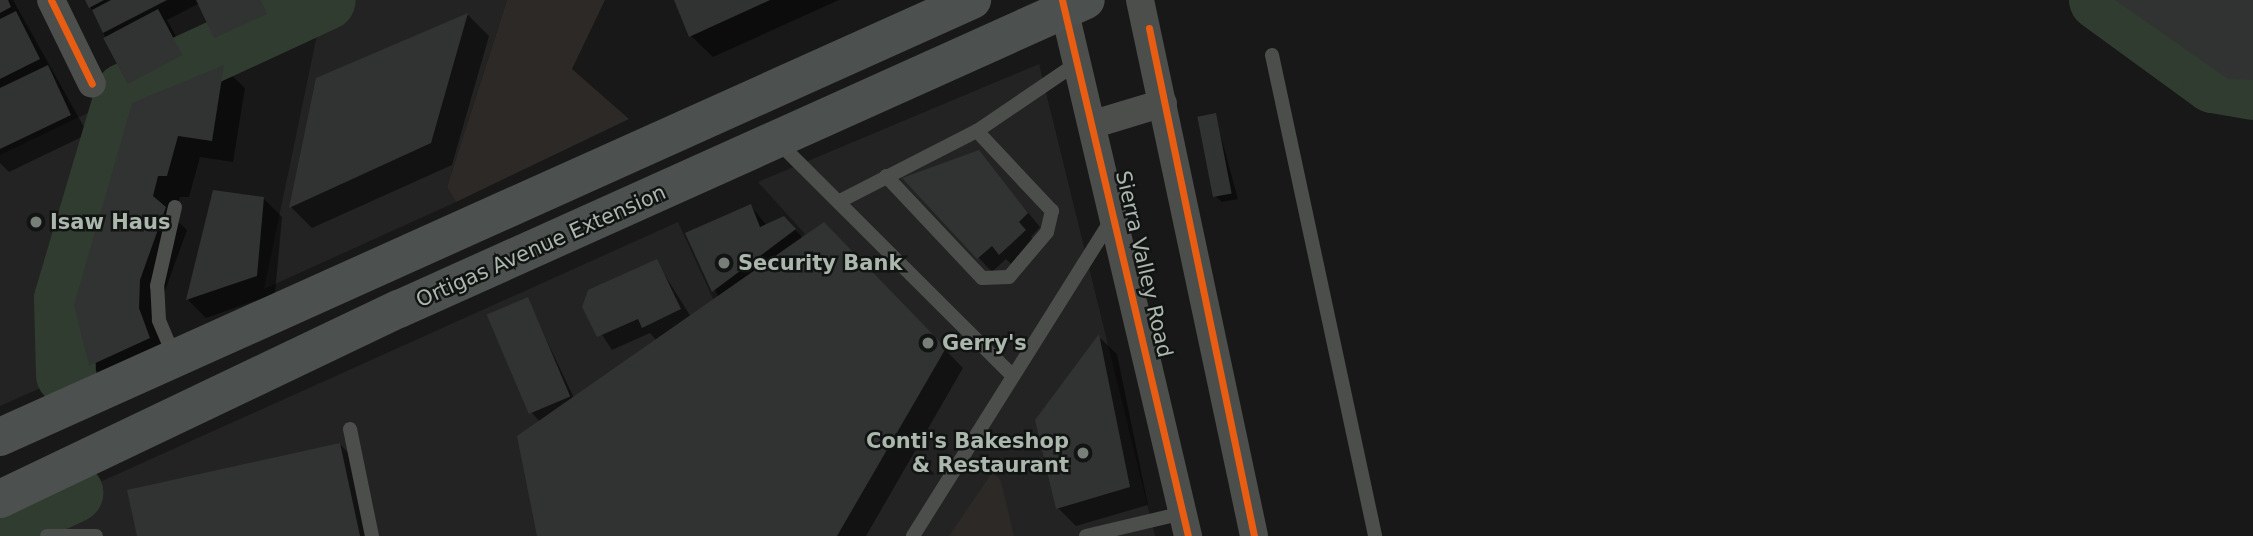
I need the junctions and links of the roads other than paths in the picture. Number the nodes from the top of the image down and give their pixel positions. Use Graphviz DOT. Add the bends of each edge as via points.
graph roads {
  1 [pos="51,0"];
  2 [pos="1140,0"];
  3 [pos="960,2"];
  4 [pos="1071,3"];
  5 [pos="1272,55"];
  6 [pos="1080,61"];
  7 [pos="92,84"];
  8 [pos="1163,103"];
  9 [pos="1094,124"];
  10 [pos="977,131"];
  11 [pos="778,142"];
  12 [pos="886,176"];
  13 [pos="840,201"];
  14 [pos="175,207"];
  15 [pos="1114,215"];
  16 [pos="174,356"];
  17 [pos="1010,373"];
  18 [pos="351,429"];
  19 [pos="0,437"];
  20 [pos="0,499"];
  21 [pos="1186,525"];
  22 [pos="47,536"];
  23 [pos="96,536"];
  24 [pos="372,536"];
  25 [pos="912,536"];
  26 [pos="1086,536"];
  27 [pos="1254,536"];
  28 [pos="1375,536"];
  1 -- 7 [label="street"];
  2 -- 8 [label="street"];
  3 -- 16 [label="main road"];
  4 -- 6 [label="street, Sierra Valley Road"];
  4 -- 11 [label="main road, Ortigas Avenue Extension"];
  5 -- 28 [label="lane"];
  6 -- 9 [label="street, Sierra Valley Road"];
  6 -- 10 [label="lane"];
  8 -- 9 [label="street"];
  8 -- 27 [label="street"];
  9 -- 15 [label="street, Sierra Valley Road"];
  10 -- 12 [label="lane"];
  10 -- 12 [label="lane" via="1052,211 1047,232 1009,277 982,278"];
  11 -- 13 [label="lane"];
  11 -- 20 [label="main road, Ortigas Avenue Extension" via="399,309"];
  12 -- 13 [label="lane"];
  13 -- 17 [label="lane"];
  14 -- 16 [label="lane" via="157,286 159,320"];
  15 -- 17 [label="lane"];
  15 -- 21 [label="street, Sierra Valley Road"];
  16 -- 19 [label="main road"];
  17 -- 25 [label="lane"];
  18 -- 24 [label="lane"];
  21 -- 26 [label="lane"];
  22 -- 23 [label="lane" via="67,531"];
}
